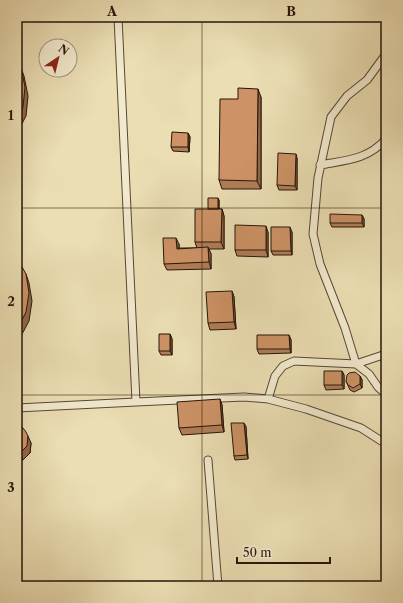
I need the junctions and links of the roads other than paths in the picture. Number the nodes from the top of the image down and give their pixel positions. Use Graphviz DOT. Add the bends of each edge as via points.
graph roads {
  1 [pos="118,17"];
  2 [pos="386,54"];
  3 [pos="386,139"];
  4 [pos="320,165"];
  5 [pos="386,354"];
  6 [pos="356,364"];
  7 [pos="386,394"];
  8 [pos="268,400"];
  9 [pos="136,402"];
  10 [pos="17,408"];
  11 [pos="386,444"];
  12 [pos="208,460"];
  13 [pos="218,586"];
  1 -- 9 [label="lane"];
  2 -- 4 [label="lane" via="367,80 347,96 331,117"];
  3 -- 4 [label="lane" via="379,147 364,156"];
  4 -- 6 [label="lane" via="313,234 320,264"];
  5 -- 6 [label="lane"];
  6 -- 7 [label="lane" via="369,374"];
  6 -- 8 [label="lane" via="294,361 283,366 275,376"];
  8 -- 9 [label="lane" via="244,397"];
  8 -- 11 [label="lane" via="306,409 361,428"];
  9 -- 10 [label="lane"];
  12 -- 13 [label="lane"];
}
